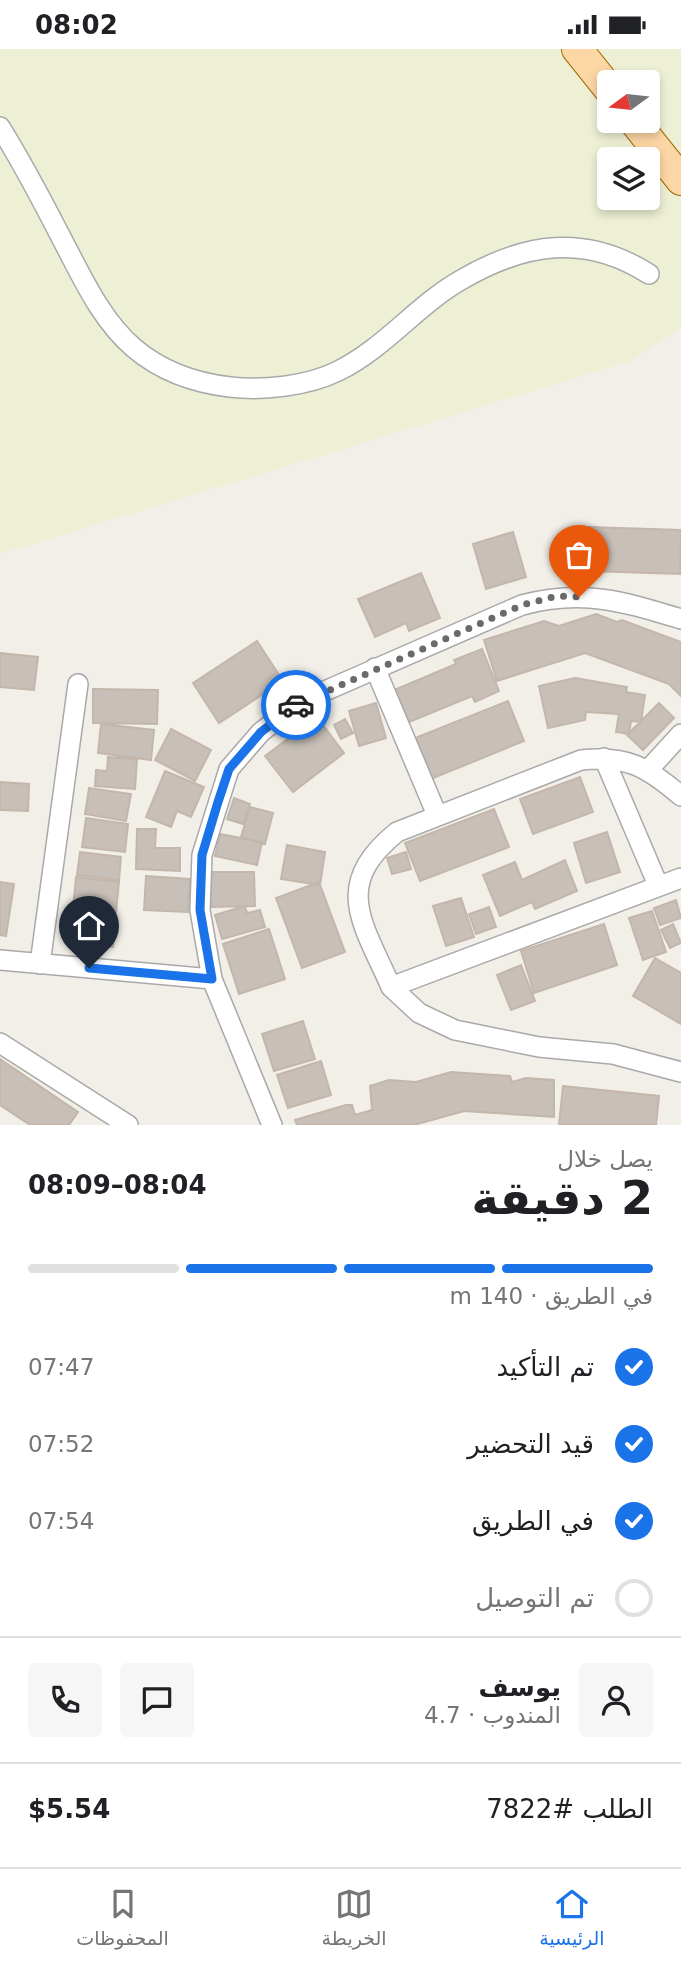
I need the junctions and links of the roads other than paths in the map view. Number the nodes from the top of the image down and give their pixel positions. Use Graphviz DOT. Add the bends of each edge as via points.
graph roads {
  1 [pos="577,49"];
  2 [pos="597,74"];
  3 [pos="0,127"];
  4 [pos="644,133"];
  5 [pos="681,180"];
  6 [pos="649,274"];
  7 [pos="681,619"];
  8 [pos="374,668"];
  9 [pos="78,684"];
  10 [pos="681,734"];
  11 [pos="604,758"];
  12 [pos="649,769"];
  13 [pos="681,796"];
  14 [pos="437,815"];
  15 [pos="681,878"];
  16 [pos="658,885"];
  17 [pos="0,960"];
  18 [pos="40,964"];
  19 [pos="212,979"];
  20 [pos="391,987"];
  21 [pos="0,1043"];
  22 [pos="681,1072"];
  23 [pos="128,1125"];
  24 [pos="272,1125"];
  1 -- 2 [label="main road"];
  3 -- 6 [label="street" via="111,324 162,369 209,385 251,390 337,372 374,350 460,280 523,251 550,246 589,249 626,260"];
  4 -- 5 [label="main road"];
  7 -- 8 [label="street" via="600,598 557,596 522,605"];
  8 -- 14 [label="street"];
  8 -- 19 [label="street" via="302,701 261,732 229,769 202,855 200,910"];
  9 -- 18 [label="street"];
  10 -- 12 [label="street"];
  11 -- 12 [label="street"];
  11 -- 14 [label="street" via="581,760"];
  11 -- 16 [label="street"];
  12 -- 13 [label="street"];
  14 -- 20 [label="street" via="397,832 373,851 362,870 356,898"];
  15 -- 16 [label="street"];
  16 -- 20 [label="street"];
  17 -- 18 [label="street"];
  18 -- 19 [label="street"];
  19 -- 24 [label="street"];
  20 -- 22 [label="street" via="419,1013 455,1030 539,1047 612,1054"];
  21 -- 23 [label="street"];
}
